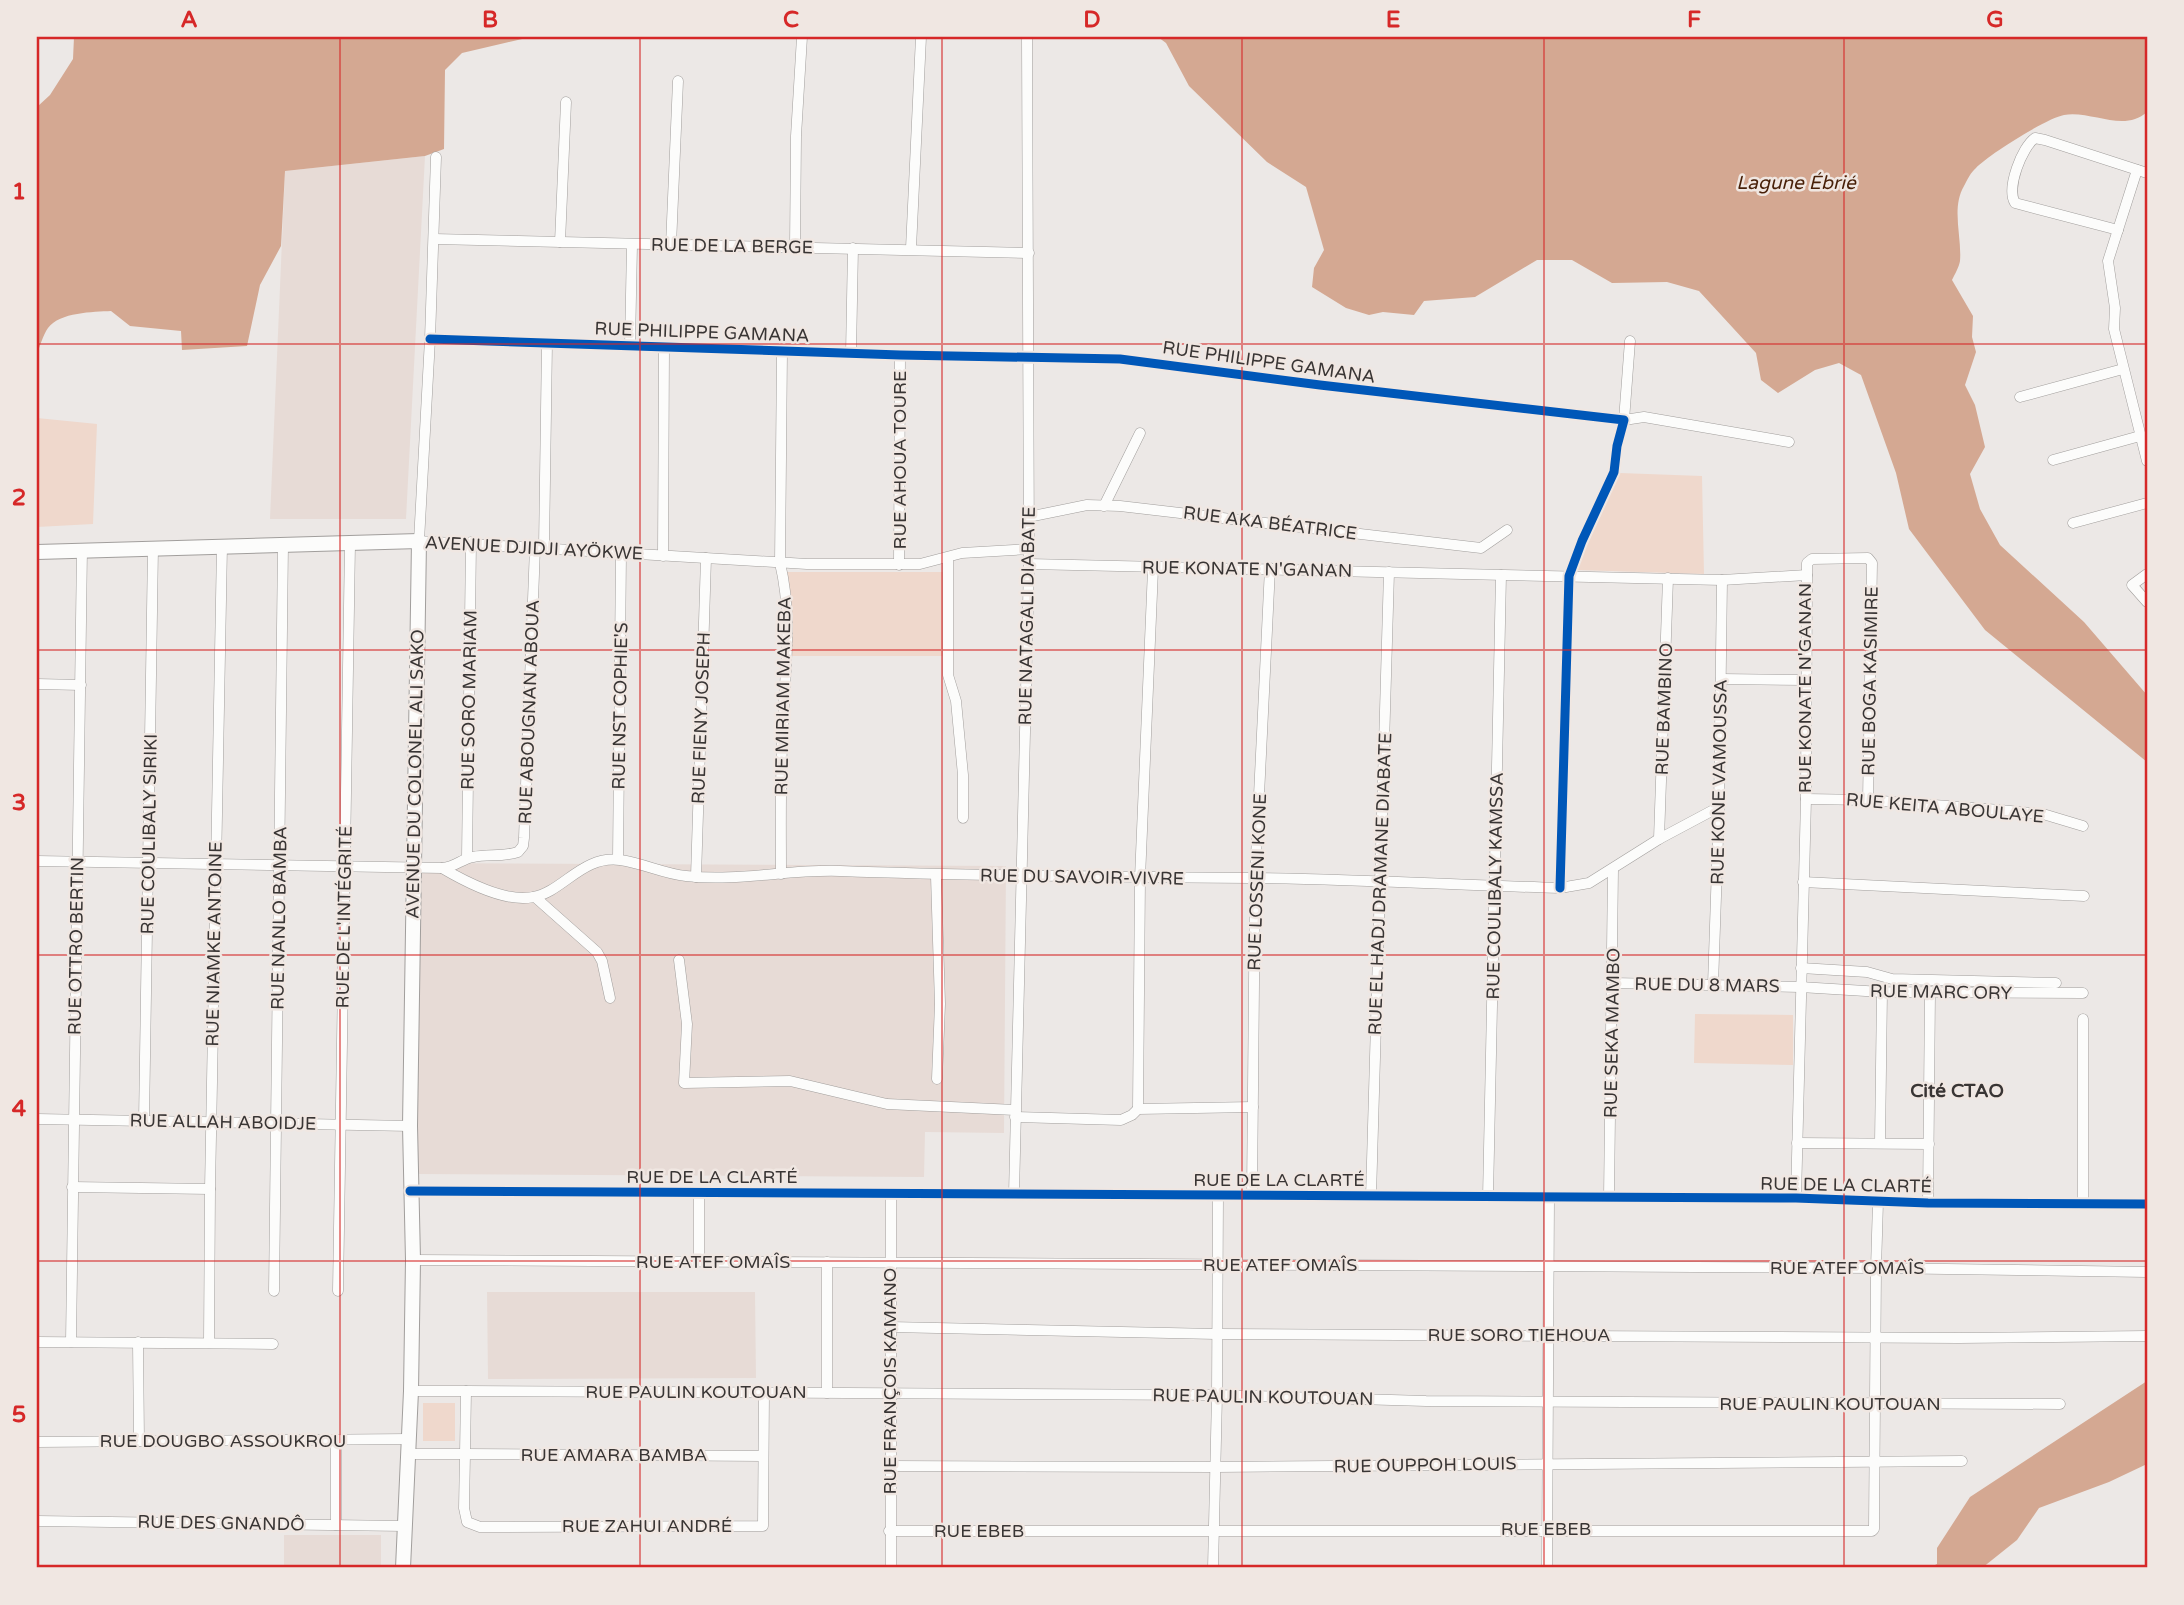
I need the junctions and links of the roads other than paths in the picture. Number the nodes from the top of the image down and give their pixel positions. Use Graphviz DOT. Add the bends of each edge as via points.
graph roads {
  1 [pos="802,37"];
  2 [pos="921,37"];
  3 [pos="1027,37"];
  4 [pos="678,80"];
  5 [pos="566,102"];
  6 [pos="436,157"];
  7 [pos="2142,172"];
  8 [pos="2118,230"];
  9 [pos="434,239"];
  10 [pos="560,242"];
  11 [pos="632,245"];
  12 [pos="671,245"];
  13 [pos="795,247"];
  14 [pos="853,248"];
  15 [pos="911,248"];
  16 [pos="1029,253"];
  17 [pos="430,339"];
  18 [pos="1630,341"];
  19 [pos="547,343"];
  20 [pos="630,345"];
  21 [pos="664,347"];
  22 [pos="782,351"];
  23 [pos="851,353"];
  24 [pos="900,355"];
  25 [pos="1030,356"];
  26 [pos="2123,369"];
  27 [pos="2021,397"];
  28 [pos="1624,420"];
  29 [pos="1140,433"];
  30 [pos="2140,436"];
  31 [pos="1789,442"];
  32 [pos="2053,460"];
  33 [pos="2147,461"];
  34 [pos="2147,503"];
  35 [pos="1104,506"];
  36 [pos="1028,517"];
  37 [pos="2073,523"];
  38 [pos="1507,530"];
  39 [pos="419,541"];
  40 [pos="471,542"];
  41 [pos="349,544"];
  42 [pos="283,545"];
  43 [pos="222,546"];
  44 [pos="539,547"];
  45 [pos="153,548"];
  46 [pos="82,549"];
  47 [pos="1028,549"];
  48 [pos="37,552"];
  49 [pos="621,553"];
  50 [pos="663,555"];
  51 [pos="706,558"];
  52 [pos="948,558"];
  53 [pos="780,563"];
  54 [pos="1029,564"];
  55 [pos="899,565"];
  56 [pos="1270,568"];
  57 [pos="1153,569"];
  58 [pos="1389,572"];
  59 [pos="2147,574"];
  60 [pos="1501,575"];
  61 [pos="1807,575"];
  62 [pos="1569,576"];
  63 [pos="1668,578"];
  64 [pos="1722,580"];
  65 [pos="2147,602"];
  66 [pos="1721,679"];
  67 [pos="1807,680"];
  68 [pos="37,684"];
  69 [pos="81,685"];
  70 [pos="1806,799"];
  71 [pos="1868,800"];
  72 [pos="1719,807"];
  73 [pos="963,818"];
  74 [pos="2083,825"];
  75 [pos="1659,839"];
  76 [pos="467,858"];
  77 [pos="618,859"];
  78 [pos="37,861"];
  79 [pos="77,861"];
  80 [pos="149,862"];
  81 [pos="216,863"];
  82 [pos="280,864"];
  83 [pos="345,865"];
  84 [pos="412,866"];
  85 [pos="442,868"];
  86 [pos="1613,869"];
  87 [pos="780,874"];
  88 [pos="936,876"];
  89 [pos="1022,876"];
  90 [pos="696,877"];
  91 [pos="1140,878"];
  92 [pos="1255,878"];
  93 [pos="1802,882"];
  94 [pos="1380,883"];
  95 [pos="1494,886"];
  96 [pos="1560,888"];
  97 [pos="2084,896"];
  98 [pos="535,897"];
  99 [pos="679,960"];
  100 [pos="1801,968"];
  101 [pos="1613,983"];
  102 [pos="2056,983"];
  103 [pos="1713,985"];
  104 [pos="1800,987"];
  105 [pos="1882,992"];
  106 [pos="1930,992"];
  107 [pos="2082,993"];
  108 [pos="610,998"];
  109 [pos="2083,1019"];
  110 [pos="937,1079"];
  111 [pos="1253,1107"];
  112 [pos="1138,1109"];
  113 [pos="1015,1114"];
  114 [pos="37,1119"];
  115 [pos="73,1119"];
  116 [pos="145,1121"];
  117 [pos="211,1121"];
  118 [pos="277,1123"];
  119 [pos="341,1124"];
  120 [pos="410,1126"];
  121 [pos="1797,1143"];
  122 [pos="1880,1143"];
  123 [pos="1928,1144"];
  124 [pos="72,1187"];
  125 [pos="209,1189"];
  126 [pos="410,1191"];
  127 [pos="699,1193"];
  128 [pos="891,1194"];
  129 [pos="1014,1194"];
  130 [pos="1217,1195"];
  131 [pos="1252,1195"];
  132 [pos="1371,1196"];
  133 [pos="1488,1197"];
  134 [pos="1549,1197"];
  135 [pos="1609,1197"];
  136 [pos="1796,1198"];
  137 [pos="1878,1202"];
  138 [pos="1928,1203"];
  139 [pos="2083,1203"];
  140 [pos="2147,1204"];
  141 [pos="413,1260"];
  142 [pos="699,1262"];
  143 [pos="827,1262"];
  144 [pos="891,1262"];
  145 [pos="1218,1264"];
  146 [pos="1549,1266"];
  147 [pos="1876,1268"];
  148 [pos="2147,1272"];
  149 [pos="274,1291"];
  150 [pos="338,1291"];
  151 [pos="890,1327"];
  152 [pos="1216,1334"];
  153 [pos="1548,1335"];
  154 [pos="1876,1336"];
  155 [pos="2147,1336"];
  156 [pos="37,1342"];
  157 [pos="71,1342"];
  158 [pos="138,1342"];
  159 [pos="209,1343"];
  160 [pos="274,1344"];
  161 [pos="411,1391"];
  162 [pos="466,1391"];
  163 [pos="764,1392"];
  164 [pos="827,1393"];
  165 [pos="890,1393"];
  166 [pos="1217,1395"];
  167 [pos="1547,1402"];
  168 [pos="2060,1404"];
  169 [pos="1875,1405"];
  170 [pos="336,1440"];
  171 [pos="139,1441"];
  172 [pos="37,1442"];
  173 [pos="410,1446"];
  174 [pos="465,1454"];
  175 [pos="763,1456"];
  176 [pos="1962,1461"];
  177 [pos="1548,1464"];
  178 [pos="1874,1464"];
  179 [pos="889,1466"];
  180 [pos="1216,1467"];
  181 [pos="37,1521"];
  182 [pos="336,1525"];
  183 [pos="405,1526"];
  184 [pos="1547,1530"];
  185 [pos="889,1531"];
  186 [pos="1215,1532"];
  187 [pos="403,1562"];
  188 [pos="891,1568"];
  189 [pos="1213,1568"];
  190 [pos="1547,1568"];
  1 -- 13 [label="street"];
  2 -- 15 [label="street"];
  3 -- 16 [label="street, RUE NATAGALI DIABATE"];
  4 -- 12 [label="street"];
  5 -- 10 [label="street"];
  6 -- 9 [label="street, AVENUE DU COLONEL ALI SAKO"];
  7 -- 8 [label="street"];
  7 -- 8 [label="street" via="2045,139 2035,138 2027,144 2011,188 2015,203"];
  8 -- 26 [label="street" via="2108,261"];
  9 -- 10 [label="street, RUE DE LA BERGE"];
  9 -- 17 [label="street, AVENUE DU COLONEL ALI SAKO"];
  10 -- 11 [label="street, RUE DE LA BERGE"];
  11 -- 12 [label="street, RUE DE LA BERGE"];
  11 -- 20 [label="street"];
  12 -- 13 [label="street, RUE DE LA BERGE"];
  13 -- 14 [label="street, RUE DE LA BERGE"];
  14 -- 15 [label="street, RUE DE LA BERGE"];
  14 -- 23 [label="street"];
  15 -- 16 [label="street, RUE DE LA BERGE"];
  16 -- 25 [label="street, RUE NATAGALI DIABATE"];
  17 -- 19 [label="street, RUE PHILIPPE GAMANA"];
  17 -- 39 [label="street, AVENUE DU COLONEL ALI SAKO"];
  18 -- 28 [label="street"];
  19 -- 20 [label="street, RUE PHILIPPE GAMANA"];
  19 -- 44 [label="street"];
  20 -- 21 [label="street, RUE PHILIPPE GAMANA"];
  21 -- 22 [label="street, RUE PHILIPPE GAMANA"];
  21 -- 50 [label="street"];
  22 -- 23 [label="street, RUE PHILIPPE GAMANA"];
  22 -- 53 [label="street, RUE MIRIAM MAKEBA"];
  23 -- 24 [label="street, RUE PHILIPPE GAMANA"];
  24 -- 25 [label="street, RUE PHILIPPE GAMANA"];
  24 -- 55 [label="street, RUE AHOUA TOURE"];
  25 -- 28 [label="street, RUE PHILIPPE GAMANA" via="1157,362"];
  25 -- 36 [label="street, RUE NATAGALI DIABATE"];
  26 -- 27 [label="street"];
  26 -- 30 [label="street"];
  28 -- 31 [label="street, RUE PHILIPPE GAMANA" via="1644,417"];
  28 -- 62 [label="street" via="1614,472"];
  29 -- 35 [label="street"];
  30 -- 32 [label="street"];
  30 -- 33 [label="street"];
  34 -- 37 [label="street"];
  35 -- 36 [label="street, RUE AKA BÉATRICE"];
  35 -- 38 [label="street, RUE AKA BÉATRICE" via="1481,548"];
  36 -- 47 [label="street, RUE NATAGALI DIABATE"];
  39 -- 40 [label="street, AVENUE DJIDJI AYÖKWE"];
  39 -- 41 [label="street, AVENUE DJIDJI AYÖKWE"];
  39 -- 84 [label="street, AVENUE DU COLONEL ALI SAKO"];
  40 -- 44 [label="street, AVENUE DJIDJI AYÖKWE"];
  40 -- 76 [label="street, RUE SORO MARIAM"];
  41 -- 42 [label="street, AVENUE DJIDJI AYÖKWE"];
  41 -- 83 [label="street, RUE DE L'INTÉGRITÉ"];
  42 -- 43 [label="street, AVENUE DJIDJI AYÖKWE"];
  42 -- 82 [label="street, RUE NANLO BAMBA"];
  43 -- 45 [label="street, AVENUE DJIDJI AYÖKWE"];
  43 -- 81 [label="street, RUE NIAMKE ANTOINE"];
  44 -- 49 [label="street, AVENUE DJIDJI AYÖKWE"];
  44 -- 76 [label="street, RUE ABOUGNAN ABOUA" via="523,846 510,855"];
  45 -- 46 [label="street, AVENUE DJIDJI AYÖKWE"];
  45 -- 80 [label="street, RUE COULIBALY SIRIKI"];
  46 -- 48 [label="street, AVENUE DJIDJI AYÖKWE"];
  46 -- 69 [label="street, RUE OTTRO BERTIN"];
  47 -- 52 [label="street, AVENUE DJIDJI AYÖKWE" via="986,550"];
  47 -- 54 [label="street, RUE NATAGALI DIABATE"];
  49 -- 50 [label="street, AVENUE DJIDJI AYÖKWE"];
  49 -- 77 [label="street, RUE NST COPHIE'S"];
  50 -- 51 [label="street, AVENUE DJIDJI AYÖKWE"];
  51 -- 53 [label="street, AVENUE DJIDJI AYÖKWE"];
  51 -- 90 [label="street, RUE FIENY JOSEPH"];
  52 -- 55 [label="street, AVENUE DJIDJI AYÖKWE"];
  52 -- 73 [label="street" via="948,675 956,701"];
  53 -- 55 [label="street, AVENUE DJIDJI AYÖKWE"];
  53 -- 87 [label="street, RUE MIRIAM MAKEBA" via="789,618"];
  54 -- 57 [label="street, RUE KONATE N'GANAN"];
  54 -- 89 [label="street, RUE NATAGALI DIABATE"];
  56 -- 57 [label="street, RUE KONATE N'GANAN"];
  56 -- 58 [label="street, RUE KONATE N'GANAN"];
  56 -- 92 [label="street, RUE LOSSENI KONE"];
  57 -- 91 [label="street"];
  58 -- 60 [label="street, RUE KONATE N'GANAN"];
  58 -- 94 [label="street, RUE EL HADJ DRAMANE DIABATE"];
  59 -- 65 [label="street" via="2132,585"];
  60 -- 62 [label="street, RUE KONATE N'GANAN"];
  60 -- 95 [label="street, RUE COULIBALY KAMSSA"];
  61 -- 64 [label="street, RUE KONATE N'GANAN"];
  61 -- 67 [label="street, RUE KONATE N'GANAN"];
  61 -- 71 [label="street, RUE BOGA KASIMIRE" via="1807,563 1812,559 1868,558 1872,563"];
  62 -- 63 [label="street, RUE KONATE N'GANAN"];
  62 -- 96 [label="street"];
  63 -- 64 [label="street, RUE KONATE N'GANAN"];
  63 -- 75 [label="street, RUE BAMBINO"];
  64 -- 66 [label="street, RUE KONE VAMOUSSA"];
  66 -- 67 [label="street"];
  66 -- 72 [label="street, RUE KONE VAMOUSSA"];
  67 -- 70 [label="street, RUE KONATE N'GANAN"];
  68 -- 69 [label="street"];
  69 -- 79 [label="street, RUE OTTRO BERTIN"];
  70 -- 71 [label="street, RUE KEITA ABOULAYE"];
  70 -- 93 [label="street, RUE KONATE N'GANAN"];
  71 -- 74 [label="street, RUE KEITA ABOULAYE" via="2043,814"];
  72 -- 75 [label="street, RUE DU SAVOIR-VIVRE"];
  72 -- 103 [label="street, RUE KONE VAMOUSSA"];
  75 -- 86 [label="street, RUE DU SAVOIR-VIVRE"];
  76 -- 85 [label="street, RUE ABOUGNAN ABOUA" via="457,866"];
  77 -- 90 [label="street, RUE DU SAVOIR-VIVRE"];
  77 -- 98 [label="street, RUE DU SAVOIR-VIVRE" via="575,872"];
  78 -- 79 [label="street, RUE ABOUGNAN ABOUA"];
  79 -- 80 [label="street, RUE ABOUGNAN ABOUA"];
  79 -- 115 [label="street, RUE OTTRO BERTIN"];
  80 -- 81 [label="street, RUE ABOUGNAN ABOUA"];
  80 -- 116 [label="street, RUE COULIBALY SIRIKI"];
  81 -- 82 [label="street, RUE ABOUGNAN ABOUA"];
  81 -- 117 [label="street, RUE NIAMKE ANTOINE"];
  82 -- 83 [label="street, RUE ABOUGNAN ABOUA"];
  82 -- 118 [label="street, RUE NANLO BAMBA"];
  83 -- 84 [label="street, RUE ABOUGNAN ABOUA"];
  83 -- 119 [label="street, RUE DE L'INTÉGRITÉ"];
  84 -- 85 [label="street, RUE ABOUGNAN ABOUA"];
  84 -- 120 [label="street, AVENUE DU COLONEL ALI SAKO"];
  85 -- 98 [label="street" via="481,888"];
  86 -- 96 [label="street, RUE DU SAVOIR-VIVRE" via="1588,883"];
  86 -- 101 [label="street, RUE SEKA MAMBO"];
  87 -- 88 [label="street, RUE DU SAVOIR-VIVRE" via="838,871"];
  87 -- 90 [label="street, RUE DU SAVOIR-VIVRE"];
  88 -- 89 [label="street, RUE DU SAVOIR-VIVRE"];
  88 -- 110 [label="street"];
  89 -- 91 [label="street, RUE DU SAVOIR-VIVRE"];
  89 -- 113 [label="street, RUE NATAGALI DIABATE"];
  91 -- 92 [label="street, RUE DU SAVOIR-VIVRE"];
  91 -- 112 [label="street"];
  92 -- 94 [label="street, RUE DU SAVOIR-VIVRE"];
  92 -- 111 [label="street, RUE LOSSENI KONE"];
  93 -- 97 [label="street"];
  93 -- 100 [label="street, RUE KONATE N'GANAN"];
  94 -- 95 [label="street, RUE DU SAVOIR-VIVRE"];
  94 -- 132 [label="street, RUE EL HADJ DRAMANE DIABATE"];
  95 -- 96 [label="street, RUE DU SAVOIR-VIVRE"];
  95 -- 133 [label="street, RUE COULIBALY KAMSSA"];
  98 -- 108 [label="street" via="597,952"];
  99 -- 113 [label="street" via="687,1024 684,1083 790,1081 887,1104"];
  100 -- 102 [label="street" via="1867,972 1892,979"];
  100 -- 104 [label="street, RUE KONATE N'GANAN"];
  101 -- 103 [label="street, RUE DU 8 MARS"];
  101 -- 135 [label="street, RUE SEKA MAMBO"];
  103 -- 104 [label="street, RUE DU 8 MARS"];
  104 -- 105 [label="street, RUE MARC ORY"];
  104 -- 121 [label="street, RUE KONATE N'GANAN"];
  105 -- 106 [label="street, RUE MARC ORY"];
  105 -- 122 [label="street"];
  106 -- 107 [label="street, RUE MARC ORY"];
  106 -- 123 [label="street"];
  109 -- 139 [label="street"];
  111 -- 112 [label="street"];
  111 -- 131 [label="street, RUE LOSSENI KONE"];
  112 -- 113 [label="street" via="1121,1120"];
  113 -- 129 [label="street, RUE NATAGALI DIABATE"];
  114 -- 115 [label="street, RUE ALLAH ABOIDJE"];
  115 -- 116 [label="street, RUE ALLAH ABOIDJE"];
  115 -- 124 [label="street, RUE OTTRO BERTIN"];
  116 -- 117 [label="street, RUE ALLAH ABOIDJE"];
  117 -- 118 [label="street, RUE ALLAH ABOIDJE"];
  117 -- 125 [label="street, RUE NIAMKE ANTOINE"];
  118 -- 119 [label="street, RUE ALLAH ABOIDJE"];
  118 -- 149 [label="street, RUE NANLO BAMBA"];
  119 -- 120 [label="street, RUE ALLAH ABOIDJE"];
  119 -- 150 [label="street, RUE DE L'INTÉGRITÉ"];
  120 -- 126 [label="street, AVENUE DU COLONEL ALI SAKO"];
  121 -- 122 [label="street"];
  121 -- 136 [label="street, RUE KONATE N'GANAN"];
  122 -- 123 [label="street"];
  123 -- 138 [label="street"];
  124 -- 125 [label="street"];
  124 -- 157 [label="street, RUE OTTRO BERTIN"];
  125 -- 159 [label="street, RUE NIAMKE ANTOINE"];
  126 -- 127 [label="street, RUE DE LA CLARTÉ"];
  126 -- 141 [label="street, AVENUE DU COLONEL ALI SAKO"];
  127 -- 128 [label="street, RUE DE LA CLARTÉ"];
  127 -- 142 [label="street"];
  128 -- 129 [label="street, RUE DE LA CLARTÉ"];
  128 -- 144 [label="street, RUE FRANÇOIS KAMANO"];
  129 -- 130 [label="street, RUE DE LA CLARTÉ"];
  130 -- 131 [label="street, RUE DE LA CLARTÉ"];
  130 -- 145 [label="street"];
  131 -- 132 [label="street, RUE DE LA CLARTÉ"];
  132 -- 133 [label="street, RUE DE LA CLARTÉ"];
  133 -- 134 [label="street, RUE DE LA CLARTÉ"];
  134 -- 135 [label="street, RUE DE LA CLARTÉ"];
  134 -- 146 [label="street"];
  135 -- 136 [label="street, RUE DE LA CLARTÉ"];
  136 -- 137 [label="street, RUE DE LA CLARTÉ"];
  137 -- 138 [label="street, RUE DE LA CLARTÉ"];
  137 -- 147 [label="street, RUE EBEB"];
  138 -- 139 [label="street, RUE DE LA CLARTÉ"];
  139 -- 140 [label="street, RUE DE LA CLARTÉ"];
  141 -- 142 [label="street, RUE ATEF OMAÎS"];
  141 -- 161 [label="street, AVENUE DU COLONEL ALI SAKO"];
  142 -- 143 [label="street, RUE ATEF OMAÎS"];
  143 -- 144 [label="street, RUE ATEF OMAÎS"];
  143 -- 164 [label="street"];
  144 -- 145 [label="street, RUE ATEF OMAÎS"];
  144 -- 151 [label="street, RUE FRANÇOIS KAMANO"];
  145 -- 146 [label="street, RUE ATEF OMAÎS"];
  145 -- 152 [label="street"];
  146 -- 147 [label="street, RUE ATEF OMAÎS"];
  146 -- 153 [label="street"];
  147 -- 148 [label="street, RUE ATEF OMAÎS"];
  147 -- 154 [label="street, RUE EBEB"];
  151 -- 152 [label="street, RUE SORO TIEHOUA"];
  151 -- 165 [label="street, RUE FRANÇOIS KAMANO"];
  152 -- 153 [label="street, RUE SORO TIEHOUA"];
  152 -- 166 [label="street"];
  153 -- 154 [label="street, RUE SORO TIEHOUA"];
  153 -- 167 [label="street"];
  154 -- 155 [label="street, RUE SORO TIEHOUA"];
  154 -- 169 [label="street, RUE EBEB"];
  156 -- 157 [label="street"];
  157 -- 158 [label="street"];
  158 -- 159 [label="street"];
  158 -- 171 [label="street"];
  159 -- 160 [label="street"];
  161 -- 162 [label="street, RUE PAULIN KOUTOUAN"];
  161 -- 173 [label="street, AVENUE DU COLONEL ALI SAKO"];
  162 -- 163 [label="street, RUE PAULIN KOUTOUAN"];
  162 -- 174 [label="street"];
  163 -- 164 [label="street, RUE PAULIN KOUTOUAN"];
  163 -- 175 [label="street, RUE ZAHUI ANDRÉ"];
  164 -- 165 [label="street, RUE PAULIN KOUTOUAN"];
  165 -- 166 [label="street, RUE PAULIN KOUTOUAN"];
  165 -- 179 [label="street, RUE FRANÇOIS KAMANO"];
  166 -- 167 [label="street, RUE PAULIN KOUTOUAN"];
  166 -- 180 [label="street"];
  167 -- 169 [label="street, RUE PAULIN KOUTOUAN"];
  167 -- 177 [label="street"];
  168 -- 169 [label="street, RUE PAULIN KOUTOUAN"];
  169 -- 178 [label="street, RUE EBEB"];
  170 -- 171 [label="street, RUE DOUGBO ASSOUKROU"];
  170 -- 173 [label="street, RUE DOUGBO ASSOUKROU"];
  170 -- 182 [label="street"];
  171 -- 172 [label="street, RUE DOUGBO ASSOUKROU"];
  173 -- 174 [label="street, RUE DOUGBO ASSOUKROU"];
  173 -- 183 [label="street, AVENUE DU COLONEL ALI SAKO"];
  174 -- 175 [label="street, RUE AMARA BAMBA"];
  174 -- 175 [label="street, RUE ZAHUI ANDRÉ" via="464,1508 467,1522 480,1527 763,1525"];
  176 -- 178 [label="street, RUE OUPPOH LOUIS"];
  177 -- 178 [label="street, RUE OUPPOH LOUIS"];
  177 -- 180 [label="street, RUE OUPPOH LOUIS"];
  177 -- 184 [label="street"];
  178 -- 184 [label="street, RUE EBEB" via="1872,1531"];
  179 -- 180 [label="street, RUE OUPPOH LOUIS"];
  179 -- 185 [label="street, RUE FRANÇOIS KAMANO"];
  180 -- 186 [label="street"];
  181 -- 182 [label="street, RUE DES GNANDÔ"];
  182 -- 183 [label="street, RUE DES GNANDÔ"];
  183 -- 187 [label="street, AVENUE DU COLONEL ALI SAKO"];
  184 -- 186 [label="street, RUE EBEB"];
  184 -- 190 [label="street"];
  185 -- 186 [label="street, RUE EBEB"];
  185 -- 188 [label="street, RUE FRANÇOIS KAMANO"];
  186 -- 189 [label="street"];
}
